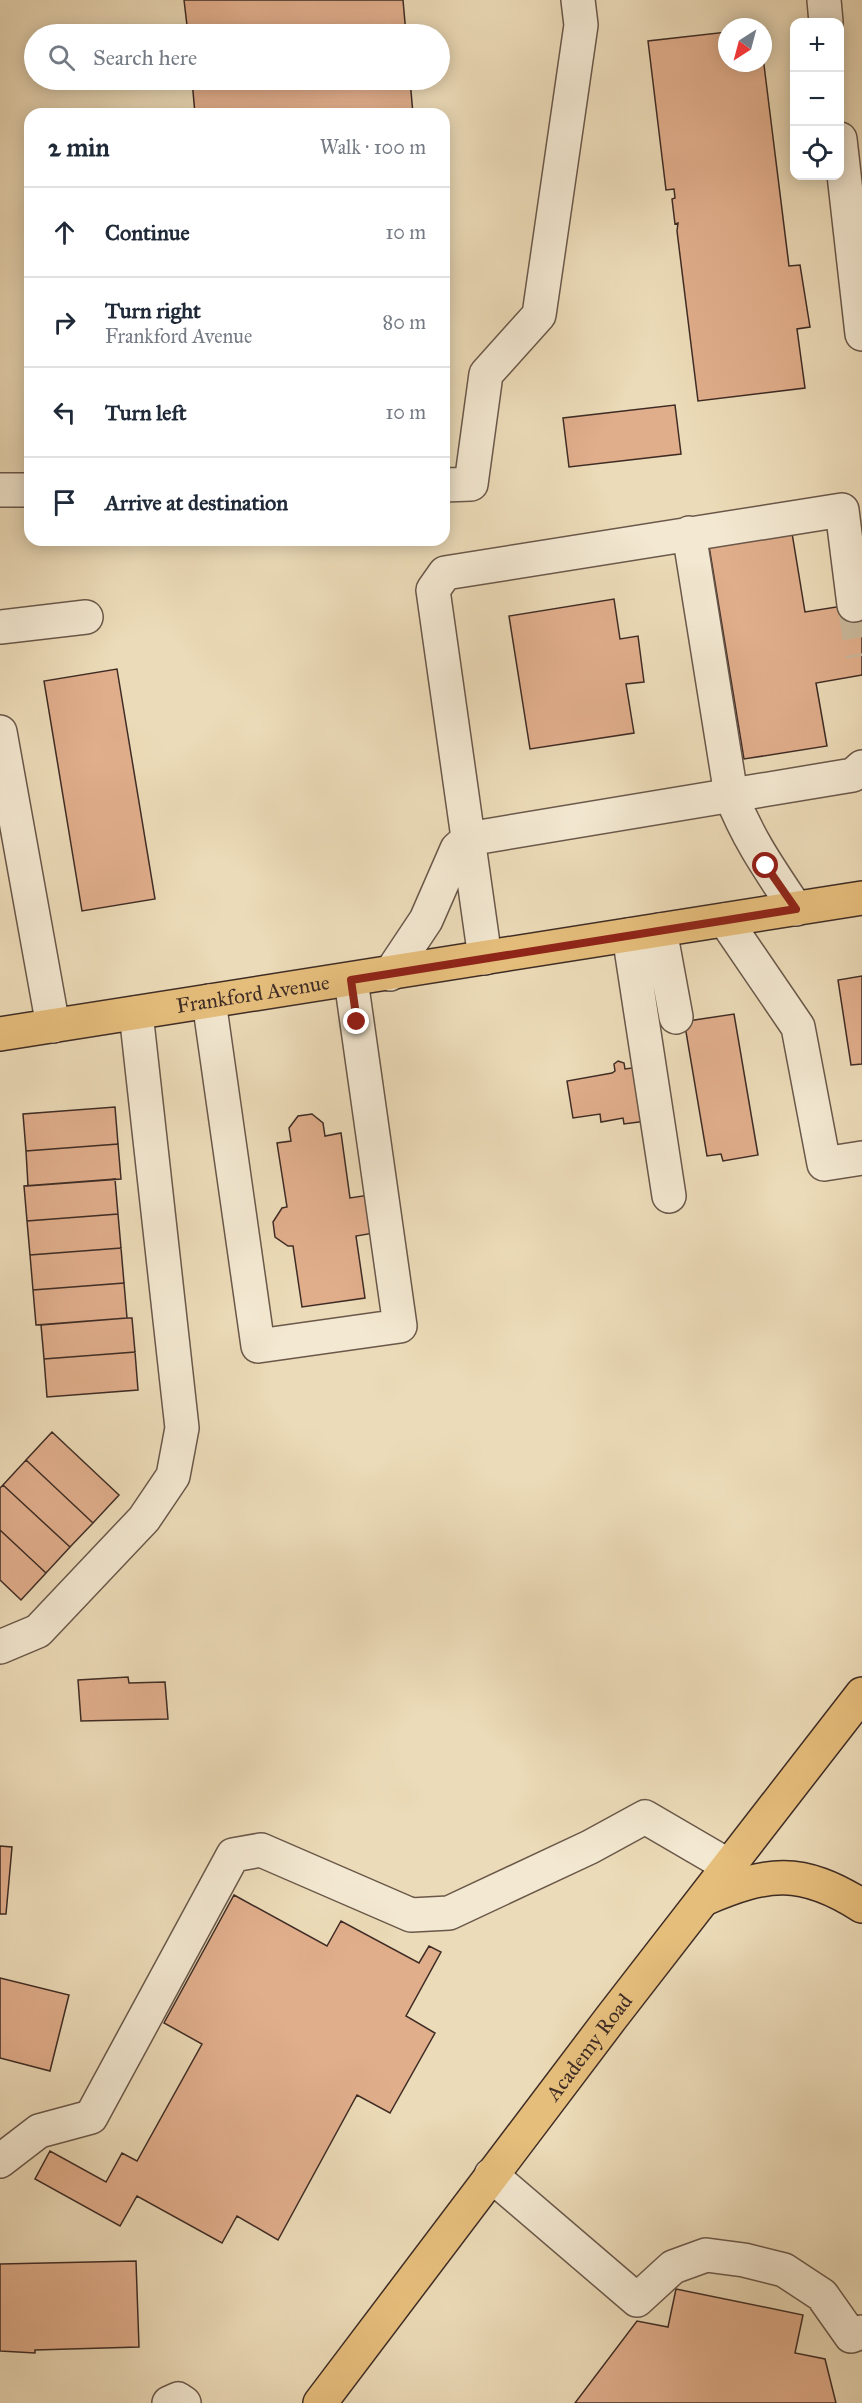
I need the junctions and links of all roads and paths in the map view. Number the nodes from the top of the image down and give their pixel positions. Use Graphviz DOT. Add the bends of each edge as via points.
graph roads {
  1 [pos="578,0"];
  2 [pos="824,0"];
  3 [pos="826,18"];
  4 [pos="844,174"];
  5 [pos="862,334"];
  6 [pos="450,485"];
  7 [pos="0,490"];
  8 [pos="24,490"];
  9 [pos="852,508"];
  10 [pos="689,533"];
  11 [pos="854,604"];
  12 [pos="86,617"];
  13 [pos="0,627"];
  14 [pos="0,732"];
  15 [pos="862,767"];
  16 [pos="731,795"];
  17 [pos="468,839"];
  18 [pos="862,898"];
  19 [pos="796,909"];
  20 [pos="725,920"];
  21 [pos="645,933"];
  22 [pos="485,958"];
  23 [pos="390,974"];
  24 [pos="351,980"];
  25 [pos="209,1001"];
  26 [pos="136,1013"];
  27 [pos="676,1017"];
  28 [pos="53,1026"];
  29 [pos="0,1034"];
  30 [pos="862,1158"];
  31 [pos="669,1196"];
  32 [pos="0,1647"];
  33 [pos="862,1694"];
  34 [pos="729,1866"];
  35 [pos="702,1900"];
  36 [pos="862,1906"];
  37 [pos="0,2161"];
  38 [pos="491,2175"];
  39 [pos="862,2332"];
  40 [pos="170,2403"];
  41 [pos="184,2403"];
  42 [pos="320,2403"];
  1 -- 6 [label="lane" via="580,25 539,315 486,374 471,484"];
  2 -- 3 [label="lane"];
  4 -- 5 [label="lane"];
  7 -- 8 [label="lane"];
  9 -- 10 [label="lane"];
  9 -- 11 [label="lane"];
  10 -- 16 [label="lane"];
  10 -- 17 [label="lane" via="445,573 433,590"];
  12 -- 13 [label="lane"];
  14 -- 28 [label="lane"];
  15 -- 16 [label="lane" via="853,775"];
  16 -- 17 [label="lane"];
  16 -- 19 [label="lane" via="744,830"];
  17 -- 22 [label="lane"];
  17 -- 23 [label="lane" via="457,849 426,920"];
  18 -- 19 [label="main road, Frankford Avenue"];
  19 -- 20 [label="main road, Frankford Avenue"];
  20 -- 21 [label="main road, Frankford Avenue"];
  20 -- 30 [label="lane" via="798,1027 824,1164"];
  21 -- 22 [label="main road, Frankford Avenue"];
  21 -- 27 [label="lane"];
  21 -- 31 [label="lane"];
  22 -- 23 [label="main road, Frankford Avenue"];
  23 -- 24 [label="main road, Frankford Avenue"];
  24 -- 25 [label="main road, Frankford Avenue"];
  24 -- 25 [label="lane" via="400,1326 388,1328 258,1346"];
  25 -- 26 [label="main road, Frankford Avenue"];
  26 -- 28 [label="main road, Frankford Avenue"];
  26 -- 32 [label="lane" via="182,1428 173,1476 144,1519 38,1630"];
  28 -- 29 [label="main road, Frankford Avenue"];
  33 -- 34 [label="main road, Academy Road"];
  34 -- 35 [label="main road, Academy Road"];
  34 -- 37 [label="lane" via="645,1817 449,1913 411,1915 261,1850 233,1855 91,2117 39,2131"];
  35 -- 36 [label="main road" via="758,1878 777,1877 814,1883"];
  35 -- 38 [label="main road, Academy Road"];
  38 -- 39 [label="lane" via="637,2300 673,2268 706,2254 783,2270 822,2295 850,2336"];
  38 -- 42 [label="main road, Academy Road"];
  40 -- 41 [label="lane" via="178,2399"];
}
